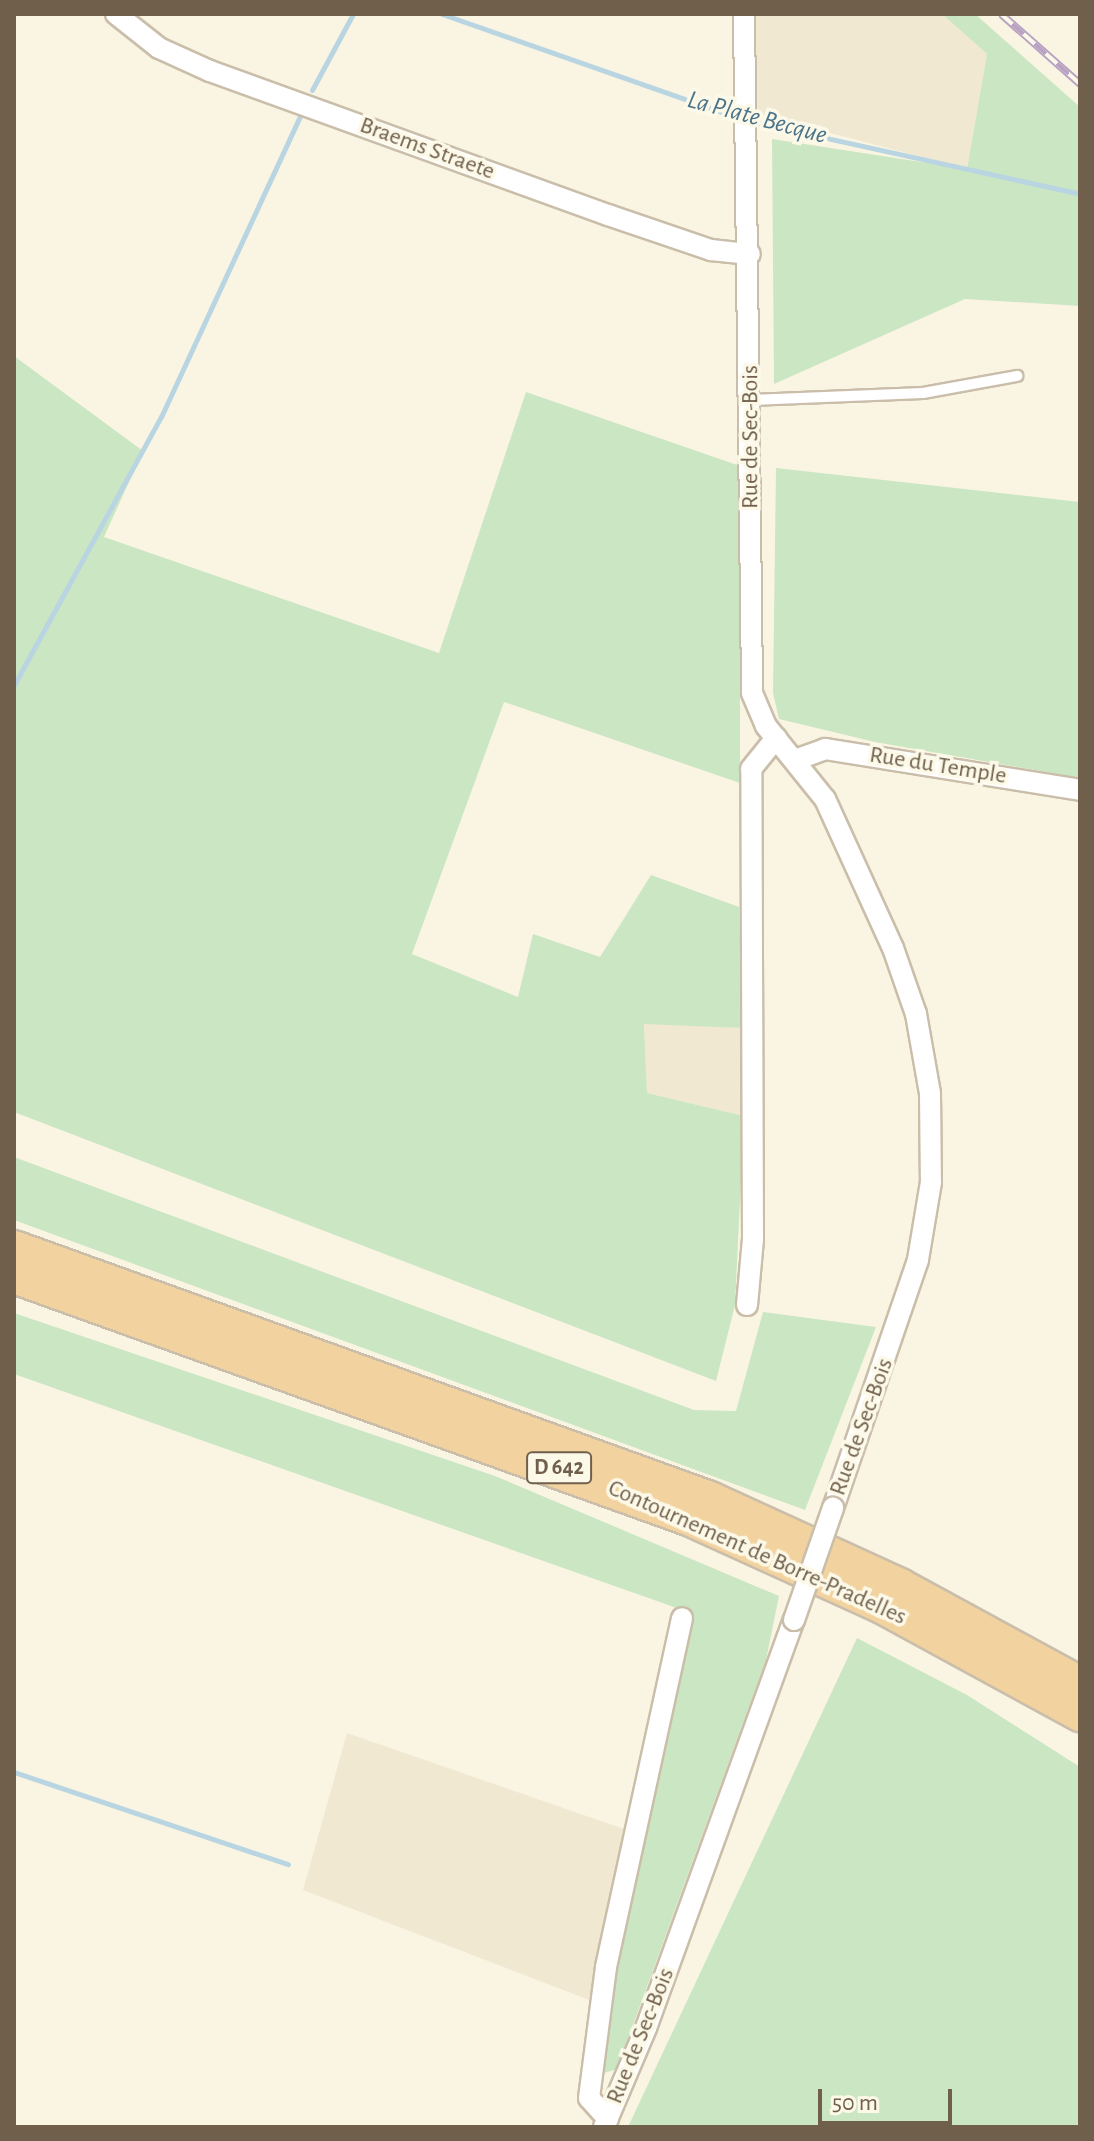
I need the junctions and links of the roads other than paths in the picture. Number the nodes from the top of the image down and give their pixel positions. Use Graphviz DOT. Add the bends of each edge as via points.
graph roads {
  1 [pos="116,14"];
  2 [pos="744,14"];
  3 [pos="750,254"];
  4 [pos="1017,376"];
  5 [pos="751,400"];
  6 [pos="776,738"];
  7 [pos="798,759"];
  8 [pos="1080,790"];
  9 [pos="14,1248"];
  10 [pos="14,1276"];
  11 [pos="747,1305"];
  12 [pos="682,1618"];
  13 [pos="1080,1684"];
  14 [pos="1080,1714"];
  15 [pos="606,2123"];
  1 -- 3 [label="street, Braems Straete" via="159,48 210,71 711,250"];
  2 -- 3 [label="street, Rue de Sec-Bois"];
  3 -- 5 [label="street, Rue de Sec-Bois"];
  4 -- 5 [label="lane" via="923,393"];
  5 -- 6 [label="street, Rue de Sec-Bois" via="751,686 761,719"];
  6 -- 7 [label="street, Rue de Sec-Bois"];
  6 -- 11 [label="street" via="751,769 753,1180"];
  7 -- 8 [label="street, Rue du Temple" via="810,750 825,749"];
  7 -- 15 [label="street, Rue de Sec-Bois, bridge" via="831,809 903,972 924,1052 932,1129 929,1200 918,1260 794,1620 677,1945"];
  9 -- 13 [label="highway, D 642" via="710,1499 890,1581"];
  10 -- 14 [label="highway, Contournement de Borre-Pradelles / D 642" via="691,1519 896,1613"];
  12 -- 15 [label="street, Rue de Sec-Bois" via="606,1967 589,2098"];
}
